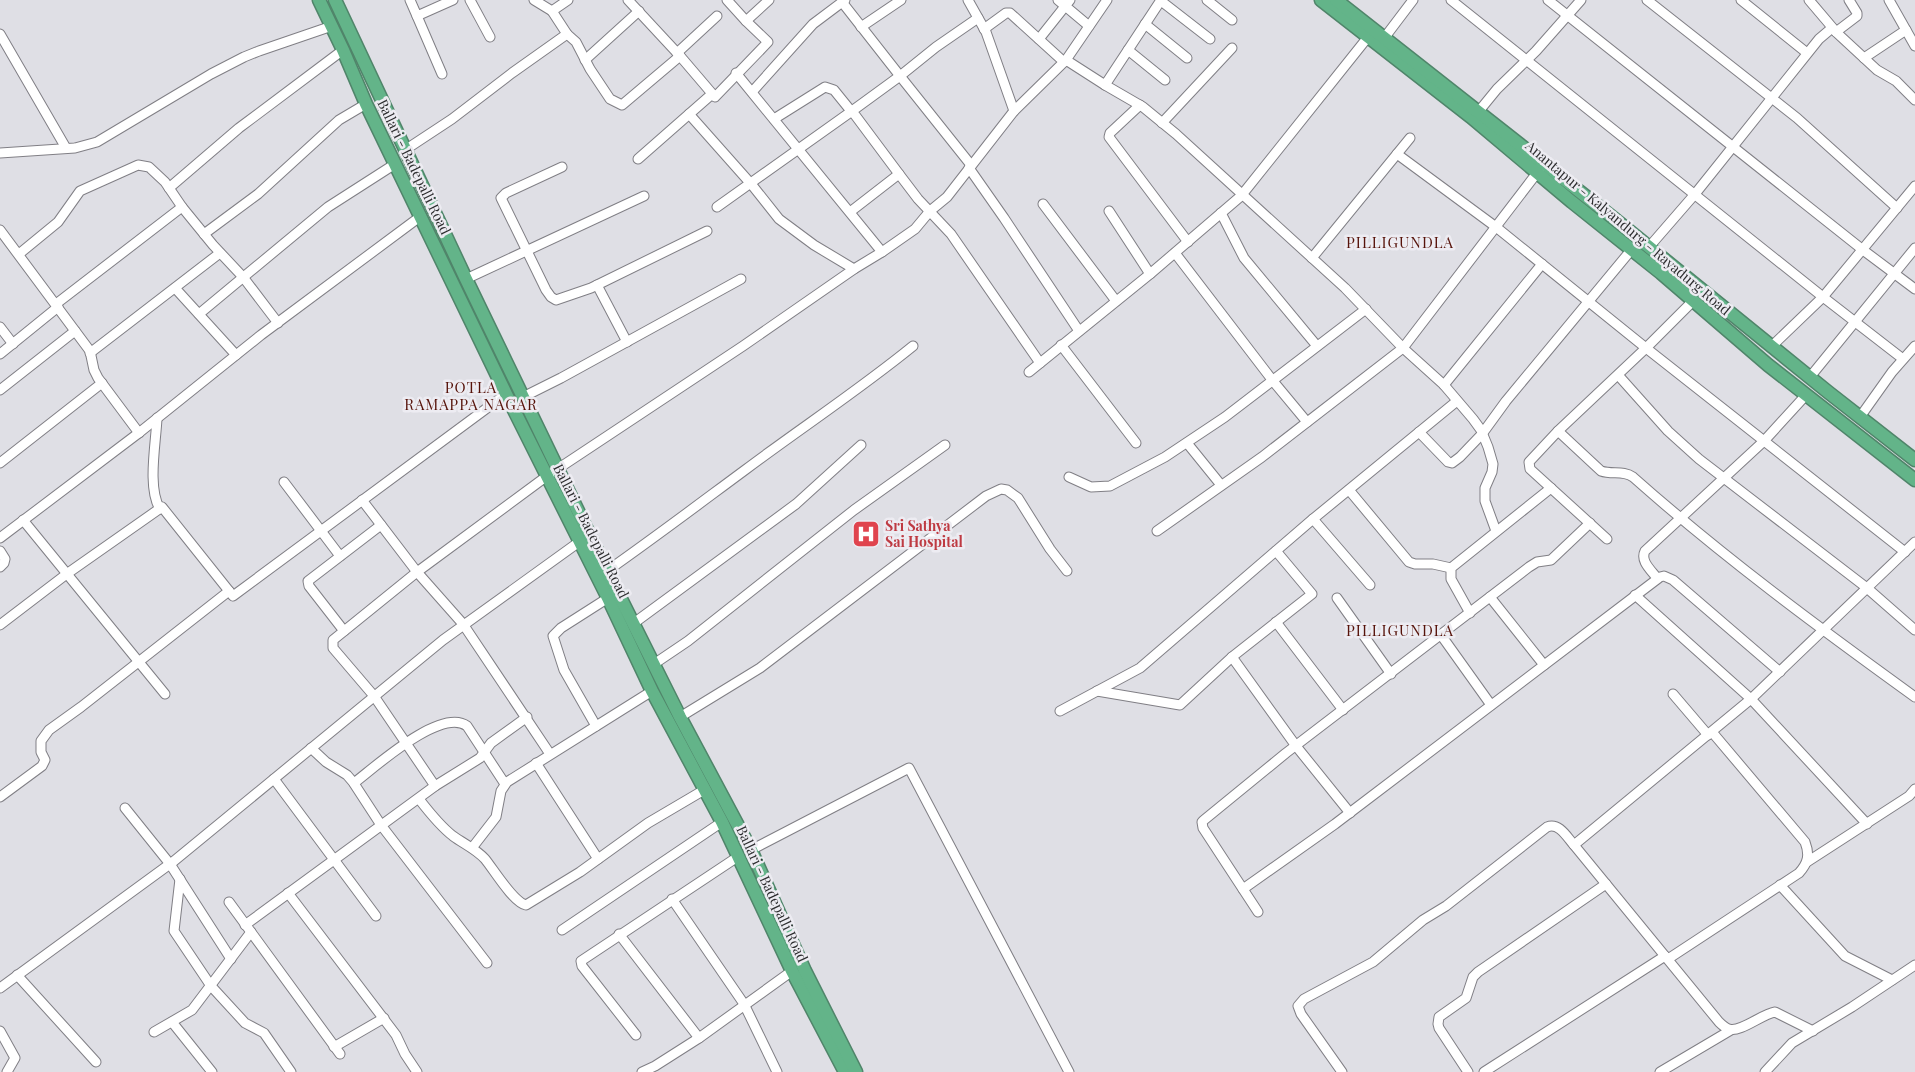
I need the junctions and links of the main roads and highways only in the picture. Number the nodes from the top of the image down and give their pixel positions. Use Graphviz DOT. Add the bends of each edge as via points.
graph roads {
  1 [pos="319,0"];
  2 [pos="335,0"];
  3 [pos="1321,0"];
  4 [pos="1336,0"];
  5 [pos="1541,168"];
  6 [pos="1915,460"];
  7 [pos="1915,480"];
  8 [pos="845,1072"];
  9 [pos="856,1072"];
  1 -- 8 [label="highway, Ballari - Badepalli Road" via="578,542 722,822 792,971"];
  2 -- 9 [label="highway, Ballari - Badepalli Road" via="522,397 680,717 751,850 805,971"];
  3 -- 5 [label="highway, Anantapur - Kalyandurg - Rayadurg Road"];
  4 -- 5 [label="highway, Anantapur - Kalyandurg - Rayadurg Road" via="1479,111"];
  5 -- 6 [label="highway, Anantapur - Kalyandurg - Rayadurg Road" via="1649,247"];
  5 -- 7 [label="highway, Anantapur - Kalyandurg - Rayadurg Road" via="1572,202 1806,395"];
}
